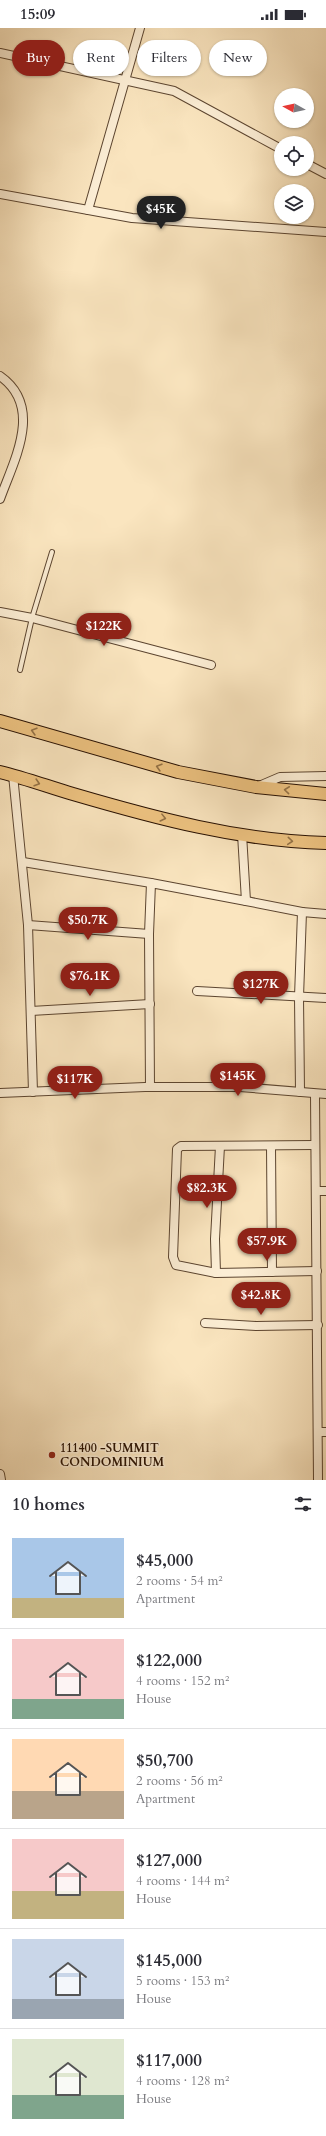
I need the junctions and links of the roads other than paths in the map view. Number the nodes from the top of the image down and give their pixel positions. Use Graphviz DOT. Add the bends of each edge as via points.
graph roads {
  1 [pos="140,28"];
  2 [pos="0,53"];
  3 [pos="125,80"];
  4 [pos="274,145"];
  5 [pos="314,168"];
  6 [pos="326,174"];
  7 [pos="0,194"];
  8 [pos="88,210"];
  9 [pos="326,232"];
  10 [pos="0,376"];
  11 [pos="0,499"];
  12 [pos="52,552"];
  13 [pos="0,612"];
  14 [pos="32,618"];
  15 [pos="211,665"];
  16 [pos="20,670"];
  17 [pos="0,721"];
  18 [pos="0,772"];
  19 [pos="12,775"];
  20 [pos="326,776"];
  21 [pos="256,787"];
  22 [pos="326,794"];
  23 [pos="242,834"];
  24 [pos="326,843"];
  25 [pos="23,862"];
  26 [pos="151,883"];
  27 [pos="246,901"];
  28 [pos="302,912"];
  29 [pos="326,914"];
  30 [pos="28,925"];
  31 [pos="149,934"];
  32 [pos="197,991"];
  33 [pos="299,997"];
  34 [pos="326,998"];
  35 [pos="150,1004"];
  36 [pos="31,1011"];
  37 [pos="150,1087"];
  38 [pos="33,1092"];
  39 [pos="300,1092"];
  40 [pos="0,1093"];
  41 [pos="315,1094"];
  42 [pos="326,1094"];
  43 [pos="314,1145"];
  44 [pos="220,1146"];
  45 [pos="272,1146"];
  46 [pos="317,1191"];
  47 [pos="326,1191"];
  48 [pos="317,1271"];
  49 [pos="272,1272"];
  50 [pos="216,1273"];
  51 [pos="205,1323"];
  52 [pos="318,1325"];
  53 [pos="322,1354"];
  54 [pos="322,1432"];
  55 [pos="0,1474"];
  56 [pos="0,1480"];
  57 [pos="318,1480"];
  1 -- 3 [label="street"];
  2 -- 3 [label="street"];
  3 -- 4 [label="street" via="174,92"];
  3 -- 8 [label="street"];
  5 -- 6 [label="street"];
  7 -- 8 [label="street"];
  8 -- 9 [label="street" via="132,218"];
  10 -- 11 [label="street" via="18,394 24,420 20,443"];
  12 -- 14 [label="lane"];
  13 -- 14 [label="street"];
  14 -- 15 [label="street"];
  14 -- 16 [label="lane"];
  21 -- 17 [label="main road, one-way" via="178,772"];
  18 -- 19 [label="main road"];
  19 -- 23 [label="main road, one-way" via="139,813 208,830"];
  19 -- 25 [label="street"];
  20 -- 21 [label="street" via="280,777"];
  22 -- 21 [label="main road, one-way"];
  23 -- 24 [label="main road, one-way" via="286,841"];
  23 -- 27 [label="street"];
  25 -- 26 [label="street"];
  25 -- 30 [label="street"];
  26 -- 27 [label="street"];
  26 -- 31 [label="street"];
  27 -- 28 [label="street"];
  28 -- 29 [label="street"];
  28 -- 33 [label="street"];
  30 -- 31 [label="street"];
  30 -- 36 [label="street"];
  31 -- 35 [label="street"];
  32 -- 33 [label="street"];
  33 -- 34 [label="street"];
  33 -- 39 [label="street"];
  35 -- 36 [label="street"];
  35 -- 37 [label="street"];
  36 -- 38 [label="street"];
  37 -- 38 [label="street"];
  37 -- 39 [label="street" via="240,1087"];
  38 -- 40 [label="street"];
  39 -- 41 [label="street"];
  41 -- 42 [label="street"];
  41 -- 43 [label="street"];
  43 -- 45 [label="street"];
  43 -- 46 [label="street"];
  44 -- 45 [label="street"];
  44 -- 50 [label="street" via="215,1239"];
  44 -- 50 [label="street" via="181,1146 178,1149 173,1250 176,1265"];
  45 -- 49 [label="street"];
  46 -- 47 [label="street"];
  46 -- 48 [label="street"];
  48 -- 49 [label="street"];
  48 -- 52 [label="street"];
  49 -- 50 [label="street"];
  51 -- 52 [label="street" via="256,1326"];
  52 -- 53 [label="street"];
  53 -- 54 [label="street"];
  54 -- 57 [label="street"];
  55 -- 56 [label="street"];
}
